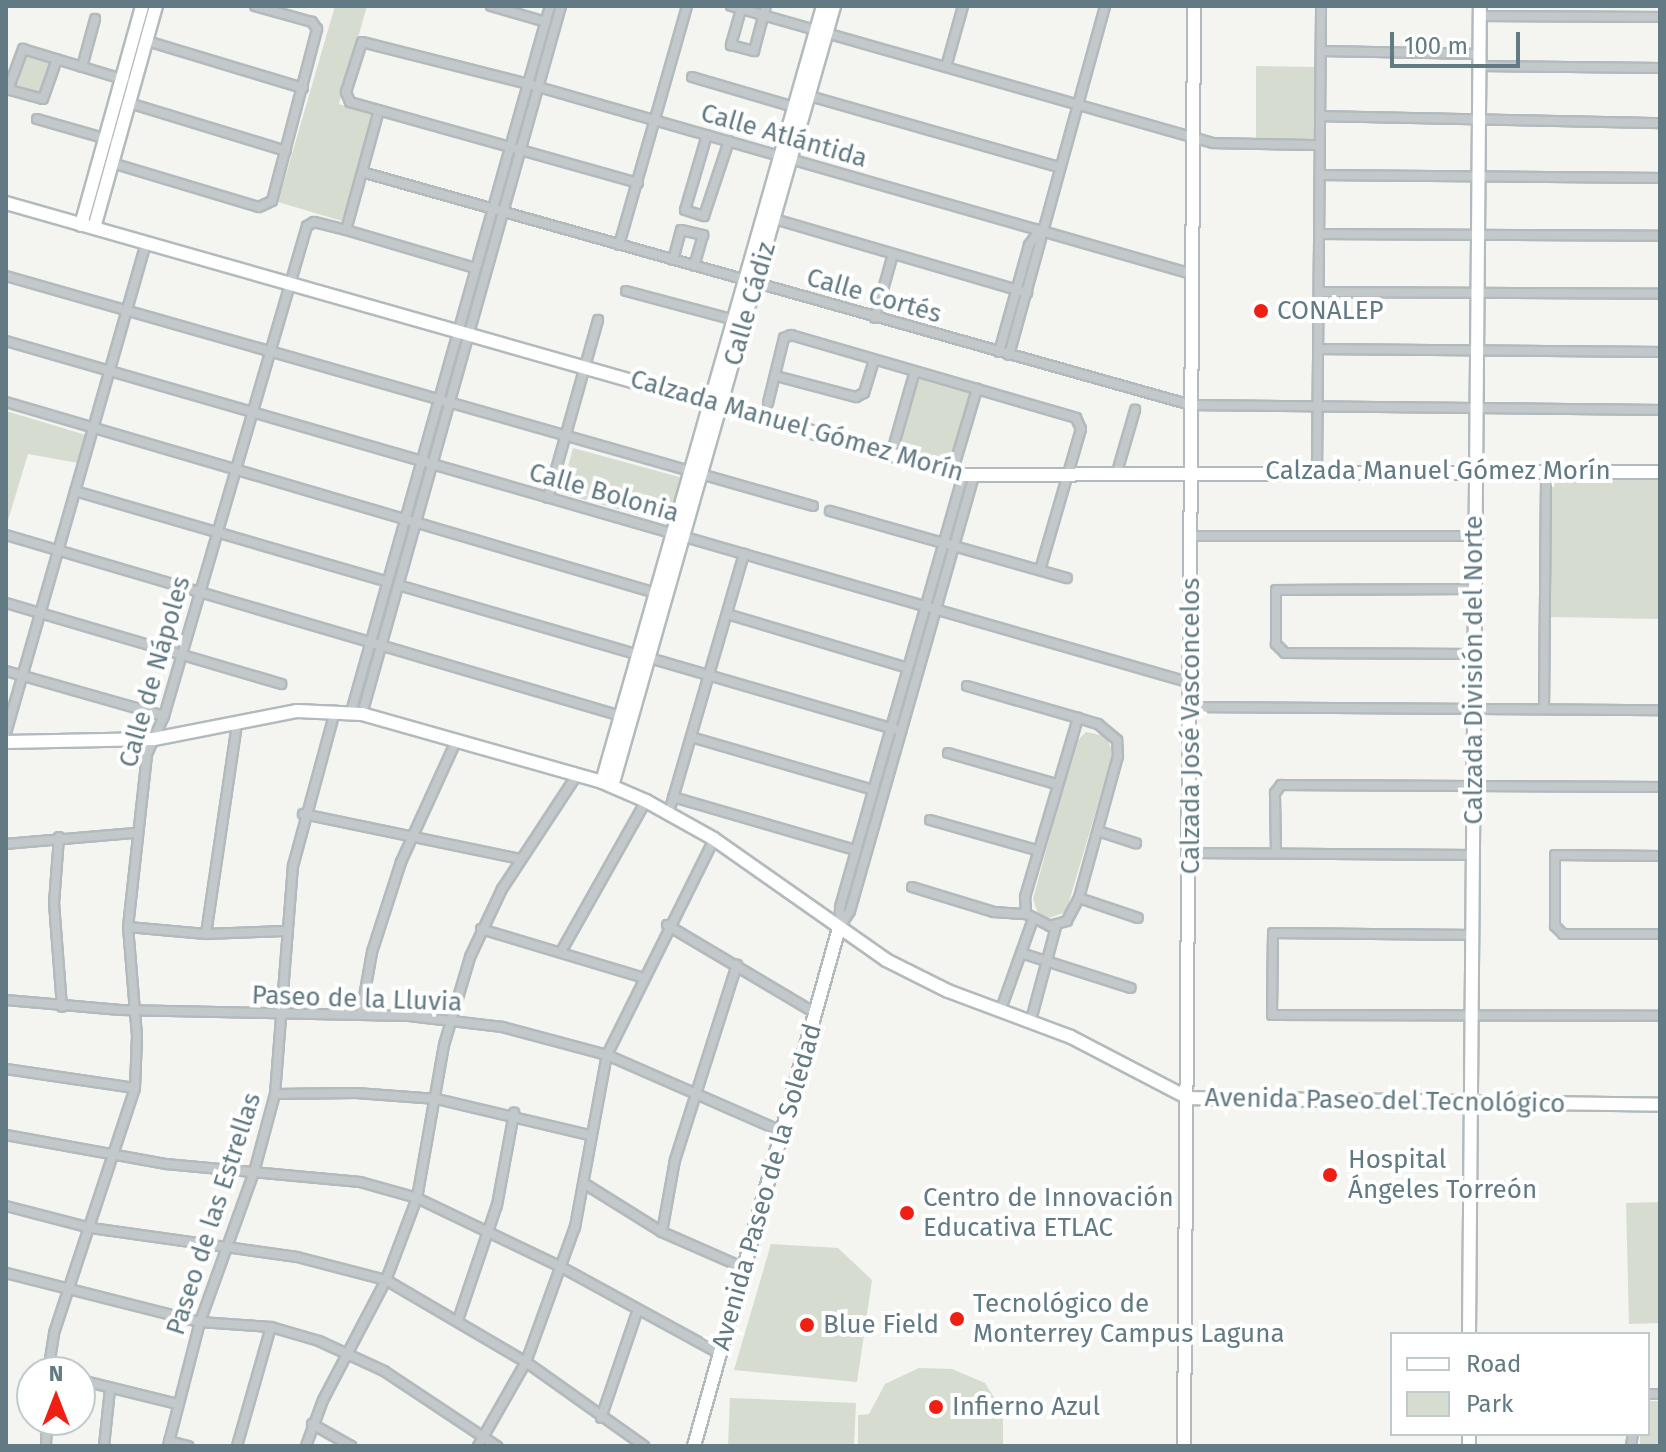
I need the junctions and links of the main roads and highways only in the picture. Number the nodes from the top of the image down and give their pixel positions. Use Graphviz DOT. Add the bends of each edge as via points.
graph roads {
  1 [pos="142,6"];
  2 [pos="156,6"];
  3 [pos="823,6"];
  4 [pos="834,6"];
  5 [pos="1194,6"];
  6 [pos="1480,11"];
  7 [pos="821,32"];
  8 [pos="128,81"];
  9 [pos="804,94"];
  10 [pos="112,140"];
  11 [pos="786,157"];
  12 [pos="6,203"];
  13 [pos="88,227"];
  14 [pos="751,282"];
  15 [pos="716,404"];
  16 [pos="1192,471"];
  17 [pos="1475,471"];
  18 [pos="1660,472"];
  19 [pos="678,535"];
  20 [pos="643,656"];
  21 [pos="6,742"];
  22 [pos="607,784"];
  23 [pos="839,928"];
  24 [pos="1188,1098"];
  25 [pos="1470,1104"];
  26 [pos="1660,1105"];
  27 [pos="1469,1332"];
  28 [pos="694,1446"];
  29 [pos="1184,1446"];
  1 -- 8 [label="main road"];
  2 -- 8 [label="main road"];
  3 -- 7 [label="main road, Calle Cádiz"];
  4 -- 7 [label="main road, Calle Cádiz"];
  5 -- 16 [label="main road, Calzada José Vasconcelos"];
  6 -- 17 [label="main road, Calzada División del Norte"];
  7 -- 9 [label="main road, Calle Cádiz"];
  8 -- 10 [label="main road"];
  8 -- 10 [label="main road" via="129,103"];
  9 -- 11 [label="main road, Calle Cádiz"];
  9 -- 11 [label="main road, Calle Cádiz" via="794,107"];
  10 -- 13 [label="main road"];
  10 -- 13 [label="main road" via="112,163"];
  11 -- 14 [label="main road, Calle Cádiz"];
  12 -- 13 [label="main road, Calzada Manuel Gómez Morín"];
  13 -- 15 [label="main road, Calzada Manuel Gómez Morín"];
  14 -- 15 [label="main road, Calle Cádiz"];
  14 -- 15 [label="main road, Calle Cádiz" via="734,320"];
  15 -- 16 [label="main road, Calzada Manuel Gómez Morín" via="963,474"];
  15 -- 19 [label="main road, Calle Cádiz"];
  16 -- 17 [label="main road, Calzada Manuel Gómez Morín"];
  16 -- 24 [label="main road, Calzada José Vasconcelos"];
  17 -- 18 [label="main road, Calzada Manuel Gómez Morín"];
  17 -- 25 [label="main road, Calzada División del Norte"];
  19 -- 20 [label="main road, Calle Cádiz"];
  19 -- 20 [label="main road, Calle Cádiz" via="656,593"];
  20 -- 22 [label="main road, Calle Cádiz"];
  20 -- 22 [label="main road, Calle Cádiz" via="621,716"];
  21 -- 22 [label="main road, Avenida Paseo del Tecnológico" via="154,739 297,711 335,710 457,738"];
  22 -- 23 [label="main road, Avenida Paseo del Tecnológico" via="714,839"];
  23 -- 24 [label="main road, Avenida Paseo del Tecnológico" via="915,976 1031,1020"];
  23 -- 28 [label="main road, Avenida Paseo de la Soledad"];
  24 -- 25 [label="main road, Avenida Paseo del Tecnológico"];
  24 -- 29 [label="main road, Calzada José Vasconcelos"];
  25 -- 26 [label="main road, Avenida Paseo del Tecnológico"];
  25 -- 27 [label="main road, Calzada División del Norte"];
}
